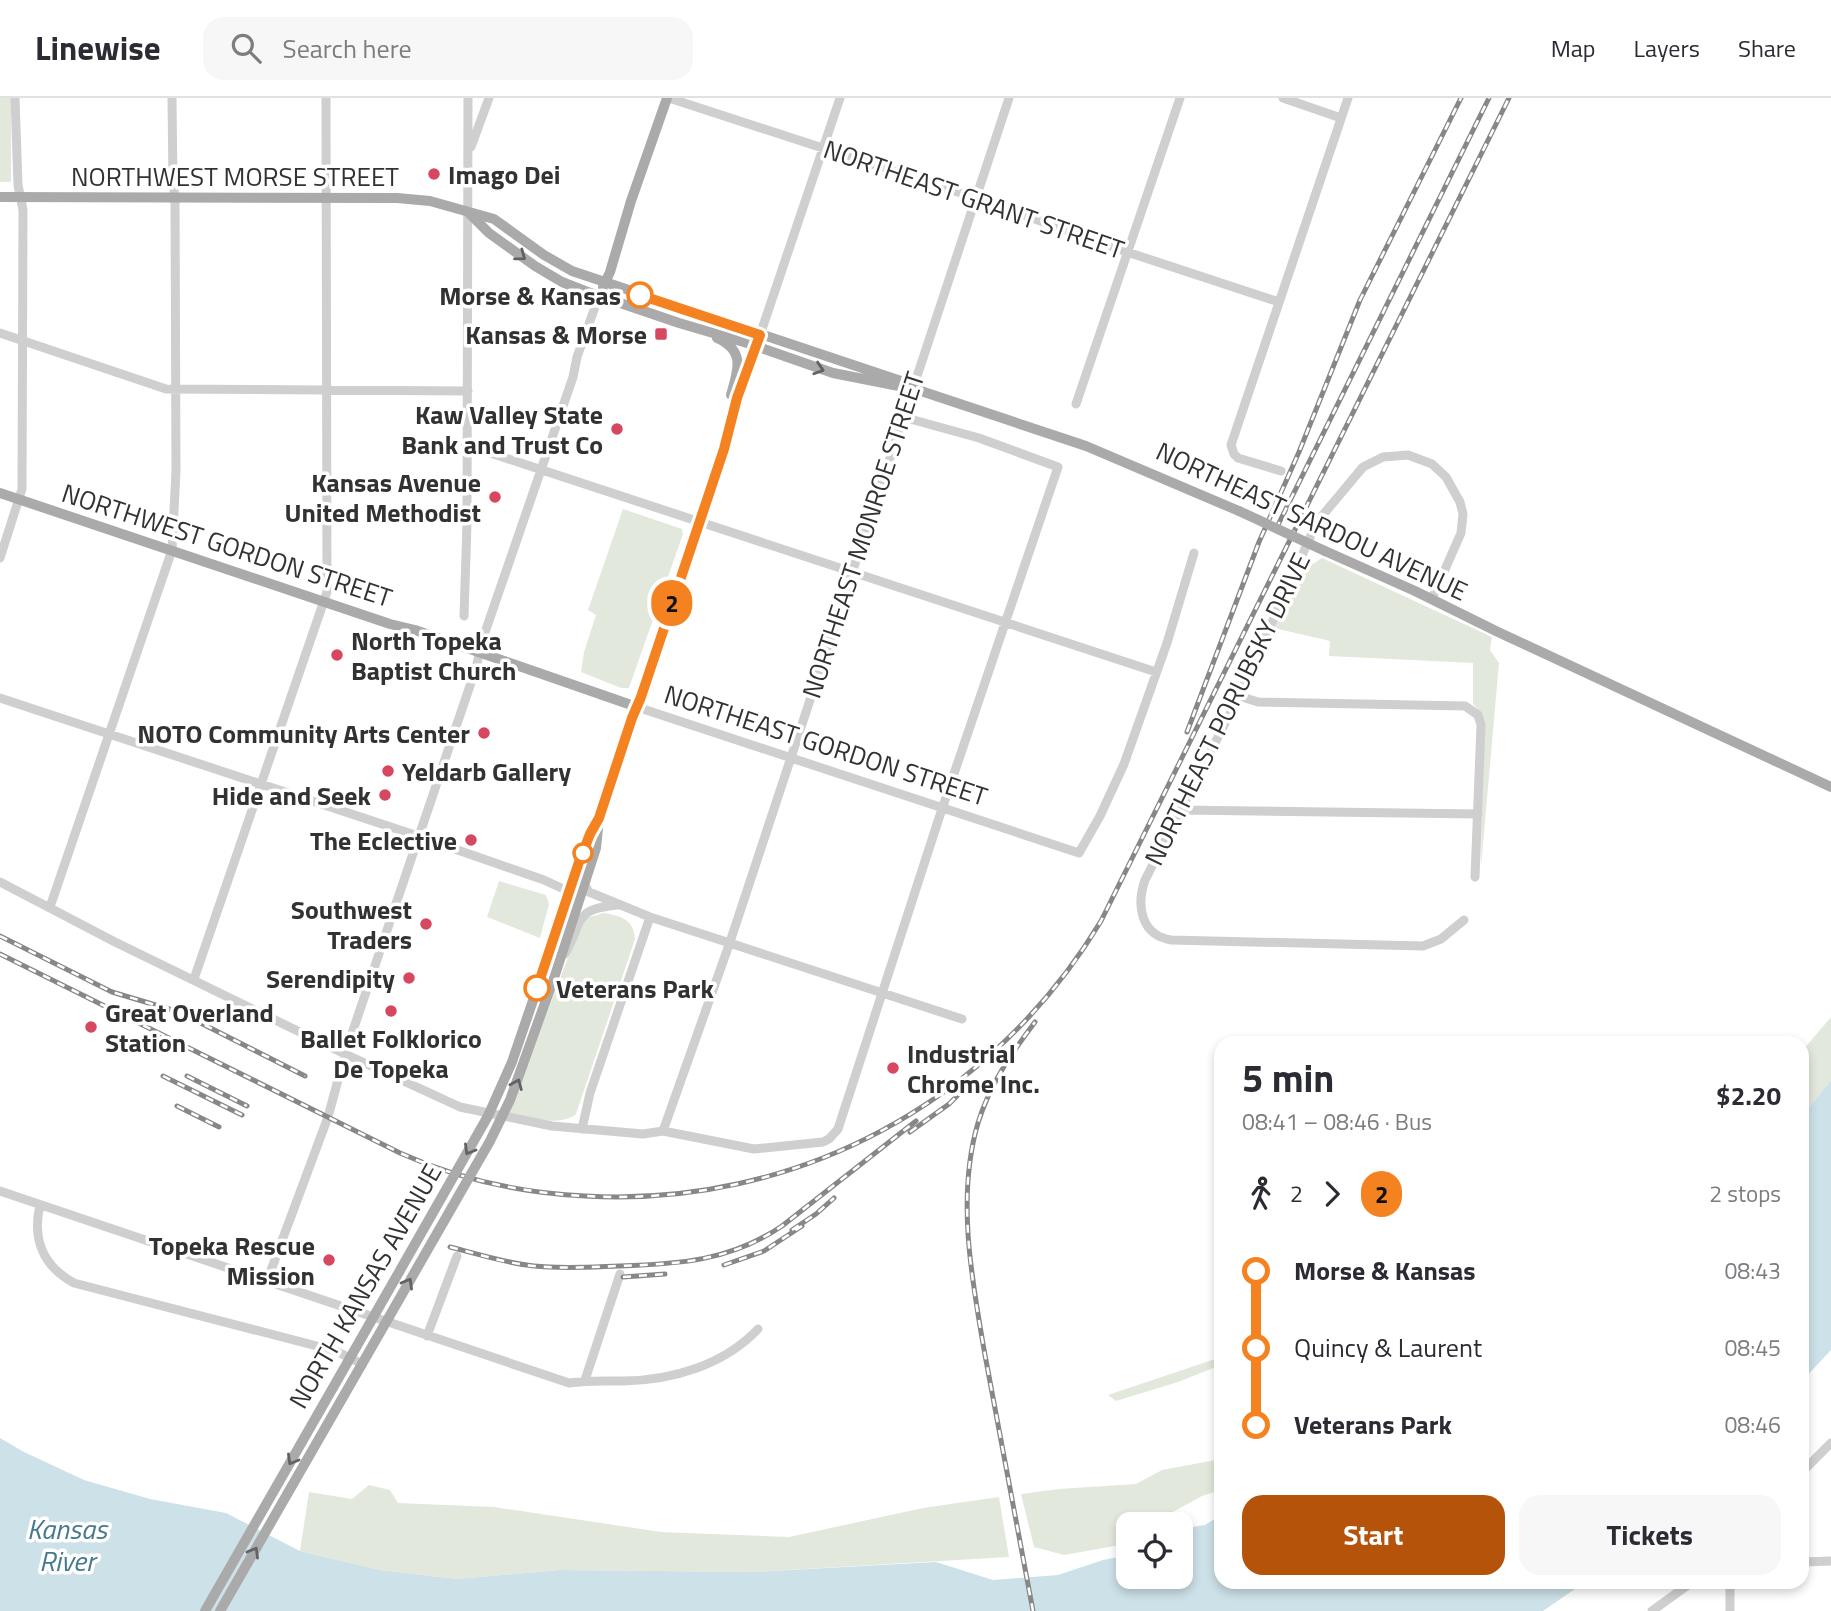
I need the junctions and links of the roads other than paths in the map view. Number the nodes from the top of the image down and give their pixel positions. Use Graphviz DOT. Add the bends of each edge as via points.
graph roads {
  1 [pos="15,98"];
  2 [pos="172,98"];
  3 [pos="326,98"];
  4 [pos="468,98"];
  5 [pos="489,98"];
  6 [pos="668,98"];
  7 [pos="840,98"];
  8 [pos="1009,98"];
  9 [pos="1180,98"];
  10 [pos="1283,98"];
  11 [pos="1348,98"];
  12 [pos="1341,118"];
  13 [pos="824,148"];
  14 [pos="468,156"];
  15 [pos="0,197"];
  16 [pos="20,197"];
  17 [pos="176,198"];
  18 [pos="326,198"];
  19 [pos="976,198"];
  20 [pos="468,213"];
  21 [pos="1127,251"];
  22 [pos="605,283"];
  23 [pos="599,296"];
  24 [pos="1279,302"];
  25 [pos="680,323"];
  26 [pos="0,333"];
  27 [pos="760,335"];
  28 [pos="23,341"];
  29 [pos="755,346"];
  30 [pos="912,388"];
  31 [pos="176,389"];
  32 [pos="327,390"];
  33 [pos="468,391"];
  34 [pos="1076,404"];
  35 [pos="903,417"];
  36 [pos="728,432"];
  37 [pos="466,445"];
  38 [pos="541,470"];
  39 [pos="1281,471"];
  40 [pos="0,493"];
  41 [pos="19,499"];
  42 [pos="699,522"];
  43 [pos="172,550"];
  44 [pos="1194,554"];
  45 [pos="0,558"];
  46 [pos="851,572"];
  47 [pos="1432,599"];
  48 [pos="323,601"];
  49 [pos="464,616"];
  50 [pos="1004,623"];
  51 [pos="479,652"];
  52 [pos="1156,672"];
  53 [pos="1239,696"];
  54 [pos="0,698"];
  55 [pos="637,707"];
  56 [pos="109,735"];
  57 [pos="790,756"];
  58 [pos="262,786"];
  59 [pos="1831,787"];
  60 [pos="942,808"];
  61 [pos="1181,810"];
  62 [pos="1478,814"];
  63 [pos="599,818"];
  64 [pos="419,838"];
  65 [pos="1475,877"];
  66 [pos="0,882"];
  67 [pos="584,884"];
  68 [pos="570,891"];
  69 [pos="618,905"];
  70 [pos="50,907"];
  71 [pos="650,917"];
  72 [pos="1464,920"];
  73 [pos="730,942"];
  74 [pos="555,974"];
  75 [pos="194,979"];
  76 [pos="882,992"];
  77 [pos="962,1019"];
  78 [pos="345,1054"];
  79 [pos="582,1129"];
  80 [pos="663,1131"];
  81 [pos="0,1191"];
  82 [pos="40,1205"];
  83 [pos="457,1256"];
  84 [pos="620,1274"];
  85 [pos="267,1281"];
  86 [pos="758,1329"];
  87 [pos="427,1336"];
  88 [pos="350,1358"];
  89 [pos="362,1364"];
  90 [pos="585,1380"];
  91 [pos="1831,1443"];
  92 [pos="1809,1465"];
  93 [pos="1809,1562"];
  94 [pos="1831,1562"];
  95 [pos="1682,1589"];
  96 [pos="1730,1589"];
  97 [pos="205,1611"];
  98 [pos="220,1611"];
  99 [pos="1652,1611"];
  100 [pos="1730,1611"];
  1 -- 16 [label="street"];
  2 -- 17 [label="street"];
  3 -- 18 [label="street"];
  4 -- 14 [label="street"];
  5 -- 14 [label="street"];
  6 -- 13 [label="street, NORTHEAST GRANT STREET"];
  6 -- 22 [label="main road"];
  7 -- 13 [label="street"];
  8 -- 19 [label="street, NORTHEAST MONROE STREET"];
  9 -- 21 [label="street"];
  10 -- 12 [label="street"];
  11 -- 12 [label="street"];
  12 -- 24 [label="street"];
  13 -- 19 [label="street, NORTHEAST GRANT STREET"];
  13 -- 27 [label="street"];
  14 -- 20 [label="street"];
  15 -- 16 [label="main road, NORTHWEST MORSE STREET"];
  16 -- 17 [label="main road, NORTHWEST MORSE STREET"];
  16 -- 28 [label="street"];
  17 -- 18 [label="main road, NORTHWEST MORSE STREET"];
  17 -- 31 [label="street"];
  18 -- 20 [label="main road, NORTHWEST MORSE STREET" via="416,199"];
  18 -- 32 [label="street"];
  19 -- 21 [label="street, NORTHEAST GRANT STREET"];
  19 -- 30 [label="street, NORTHEAST MONROE STREET"];
  20 -- 22 [label="main road, NORTHWEST MORSE STREET" via="494,219 558,263"];
  20 -- 23 [label="main road, NORTHWEST MORSE STREET, one-way" via="535,266"];
  20 -- 33 [label="street"];
  21 -- 24 [label="street, NORTHEAST GRANT STREET"];
  21 -- 34 [label="street"];
  22 -- 23 [label="main road"];
  22 -- 27 [label="main road, NORTHWEST MORSE STREET"];
  23 -- 25 [label="main road, NORTHWEST MORSE STREET"];
  23 -- 38 [label="street"];
  24 -- 39 [label="street" via="1231,445 1238,458"];
  25 -- 29 [label="main road"];
  25 -- 36 [label="main road" via="727,343 736,353 737,373 727,407"];
  26 -- 28 [label="street"];
  27 -- 29 [label="main road"];
  27 -- 30 [label="main road, NORTHEAST SARDOU AVENUE"];
  28 -- 31 [label="street" via="157,387"];
  28 -- 41 [label="street"];
  29 -- 30 [label="main road, one-way" via="833,373"];
  29 -- 36 [label="main road"];
  30 -- 35 [label="street, NORTHEAST MONROE STREET"];
  30 -- 47 [label="main road, NORTHEAST SARDOU AVENUE, bridge" via="1086,446"];
  31 -- 32 [label="street"];
  31 -- 43 [label="street"];
  32 -- 33 [label="street"];
  32 -- 48 [label="street" via="327,592"];
  33 -- 37 [label="street"];
  35 -- 46 [label="street, NORTHEAST MONROE STREET"];
  35 -- 50 [label="street" via="1058,467"];
  36 -- 42 [label="main road"];
  37 -- 38 [label="street"];
  37 -- 49 [label="street"];
  38 -- 42 [label="street"];
  38 -- 51 [label="street"];
  40 -- 41 [label="main road, NORTHWEST GORDON STREET"];
  41 -- 43 [label="main road, NORTHWEST GORDON STREET"];
  41 -- 45 [label="street"];
  42 -- 46 [label="street"];
  42 -- 55 [label="main road"];
  43 -- 48 [label="main road, NORTHWEST GORDON STREET"];
  43 -- 56 [label="street"];
  44 -- 52 [label="street"];
  46 -- 50 [label="street"];
  46 -- 57 [label="street, NORTHEAST MONROE STREET"];
  47 -- 53 [label="street, NORTHEAST PORUBSKY DRIVE" via="1461,533 1460,502 1447,477 1432,464 1409,455 1383,457 1363,467 1317,522"];
  47 -- 59 [label="main road, NORTHEAST SARDOU AVENUE"];
  48 -- 51 [label="main road, NORTHWEST GORDON STREET"];
  48 -- 58 [label="street"];
  50 -- 52 [label="street"];
  50 -- 60 [label="street"];
  51 -- 55 [label="main road, NORTHEAST GORDON STREET"];
  51 -- 64 [label="street"];
  52 -- 60 [label="street, NORTHEAST GORDON STREET" via="1119,776 1079,853"];
  53 -- 61 [label="street, NORTHEAST PORUBSKY DRIVE"];
  53 -- 62 [label="street" via="1258,702 1465,706 1478,715 1481,725"];
  54 -- 56 [label="street"];
  55 -- 57 [label="street, NORTHEAST GORDON STREET"];
  55 -- 63 [label="main road"];
  56 -- 58 [label="street"];
  56 -- 70 [label="street"];
  57 -- 60 [label="street, NORTHEAST GORDON STREET"];
  57 -- 73 [label="street, NORTHEAST MONROE STREET"];
  58 -- 64 [label="street"];
  58 -- 75 [label="street"];
  60 -- 76 [label="street"];
  61 -- 62 [label="street"];
  61 -- 72 [label="street, NORTHEAST PORUBSKY DRIVE" via="1145,880 1141,901 1148,930 1171,940 1423,946 1441,939"];
  62 -- 65 [label="street"];
  63 -- 67 [label="main road, NORTH KANSAS AVENUE" via="596,848"];
  63 -- 68 [label="main road, NORTH KANSAS AVENUE"];
  64 -- 68 [label="street"];
  64 -- 78 [label="street"];
  66 -- 70 [label="street"];
  67 -- 69 [label="street" via="589,892"];
  67 -- 74 [label="main road, NORTH KANSAS AVENUE"];
  68 -- 88 [label="main road, NORTH KANSAS AVENUE, one-way, bridge" via="512,1062 488,1116"];
  69 -- 71 [label="street"];
  69 -- 74 [label="street" via="584,914"];
  70 -- 75 [label="street"];
  71 -- 73 [label="street"];
  71 -- 79 [label="street"];
  73 -- 76 [label="street"];
  73 -- 80 [label="street, NORTHEAST MONROE STREET"];
  89 -- 74 [label="main road, NORTH KANSAS AVENUE, one-way, bridge" via="510,1100"];
  75 -- 78 [label="street"];
  76 -- 77 [label="street"];
  76 -- 80 [label="street" via="838,1129 822,1142 754,1150"];
  78 -- 79 [label="street" via="460,1107"];
  78 -- 85 [label="street" via="328,1117"];
  79 -- 80 [label="street"];
  81 -- 82 [label="street"];
  82 -- 85 [label="street"];
  82 -- 88 [label="street" via="41,1250 52,1266 74,1283"];
  83 -- 87 [label="street"];
  84 -- 90 [label="street"];
  85 -- 87 [label="street"];
  86 -- 90 [label="street" via="742,1346 687,1371 645,1380"];
  87 -- 90 [label="street" via="569,1383"];
  88 -- 89 [label="street, bridge"];
  88 -- 97 [label="main road, NORTH KANSAS AVENUE, one-way"];
  98 -- 89 [label="main road, NORTH KANSAS AVENUE, one-way"];
  91 -- 92 [label="street"];
  93 -- 94 [label="street"];
  95 -- 99 [label="street"];
  96 -- 100 [label="street"];
}
